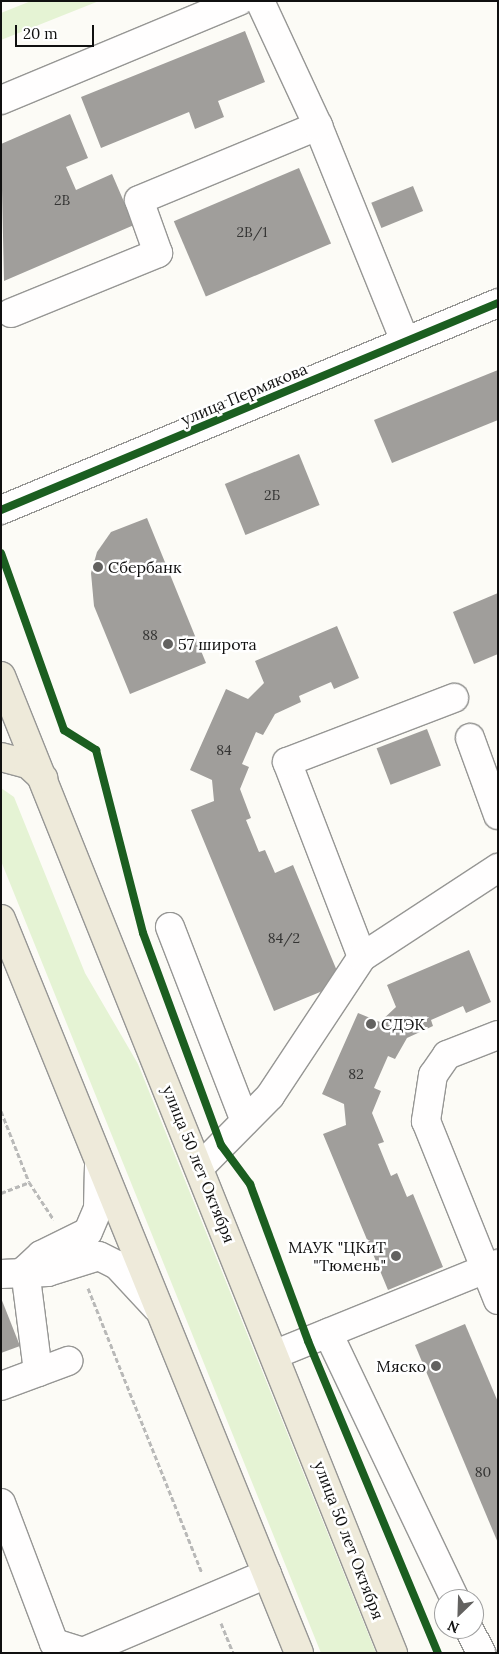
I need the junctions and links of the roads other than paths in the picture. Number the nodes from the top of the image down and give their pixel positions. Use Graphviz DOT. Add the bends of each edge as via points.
graph roads {
  1 [pos="239,1"];
  2 [pos="260,1"];
  3 [pos="1,100"];
  4 [pos="318,126"];
  5 [pos="498,303"];
  6 [pos="11,313"];
  7 [pos="405,342"];
  8 [pos="1,510"];
  9 [pos="1,676"];
  10 [pos="454,698"];
  11 [pos="470,738"];
  12 [pos="1,757"];
  13 [pos="43,778"];
  14 [pos="498,815"];
  15 [pos="498,868"];
  16 [pos="1,920"];
  17 [pos="170,927"];
  18 [pos="362,957"];
  19 [pos="498,1035"];
  20 [pos="245,1121"];
  21 [pos="99,1166"];
  22 [pos="200,1167"];
  23 [pos="73,1251"];
  24 [pos="491,1266"];
  25 [pos="9,1268"];
  26 [pos="498,1300"];
  27 [pos="157,1308"];
  28 [pos="328,1333"];
  29 [pos="276,1354"];
  30 [pos="68,1360"];
  31 [pos="38,1372"];
  32 [pos="1,1386"];
  33 [pos="1,1503"];
  34 [pos="267,1574"];
  35 [pos="450,1589"];
  36 [pos="474,1639"];
  37 [pos="299,1653"];
  38 [pos="393,1653"];
  39 [pos="481,1653"];
  1 -- 3 [label="street"];
  2 -- 4 [label="street"];
  4 -- 6 [label="street" via="139,200 158,253"];
  4 -- 7 [label="street"];
  5 -- 7 [label="street, улица Пермякова"];
  7 -- 8 [label="street, улица Пермякова"];
  9 -- 13 [label="main road, улица 50 лет Октября"];
  10 -- 18 [label="street" via="287,762"];
  11 -- 14 [label="street"];
  12 -- 13 [label="main road" via="28,764"];
  13 -- 22 [label="main road, улица 50 лет Октября"];
  15 -- 18 [label="street"];
  16 -- 21 [label="main road"];
  17 -- 20 [label="street"];
  18 -- 20 [label="street" via="270,1096"];
  19 -- 24 [label="street" via="447,1055 433,1075 426,1098 426,1121"];
  20 -- 22 [label="street"];
  21 -- 23 [label="street" via="98,1210 88,1232"];
  21 -- 27 [label="main road"];
  22 -- 29 [label="main road, улица 50 лет Октября"];
  23 -- 25 [label="street" via="41,1255"];
  23 -- 27 [label="street" via="99,1256 117,1265"];
  24 -- 26 [label="street"];
  24 -- 28 [label="street"];
  25 -- 31 [label="street"];
  27 -- 34 [label="main road"];
  28 -- 29 [label="street"];
  28 -- 35 [label="street"];
  29 -- 38 [label="main road, улица 50 лет Октября"];
  30 -- 31 [label="street"];
  31 -- 32 [label="street"];
  33 -- 34 [label="street" via="54,1642 83,1652 170,1618 210,1594"];
  34 -- 37 [label="main road"];
  36 -- 39 [label="street"];
}
